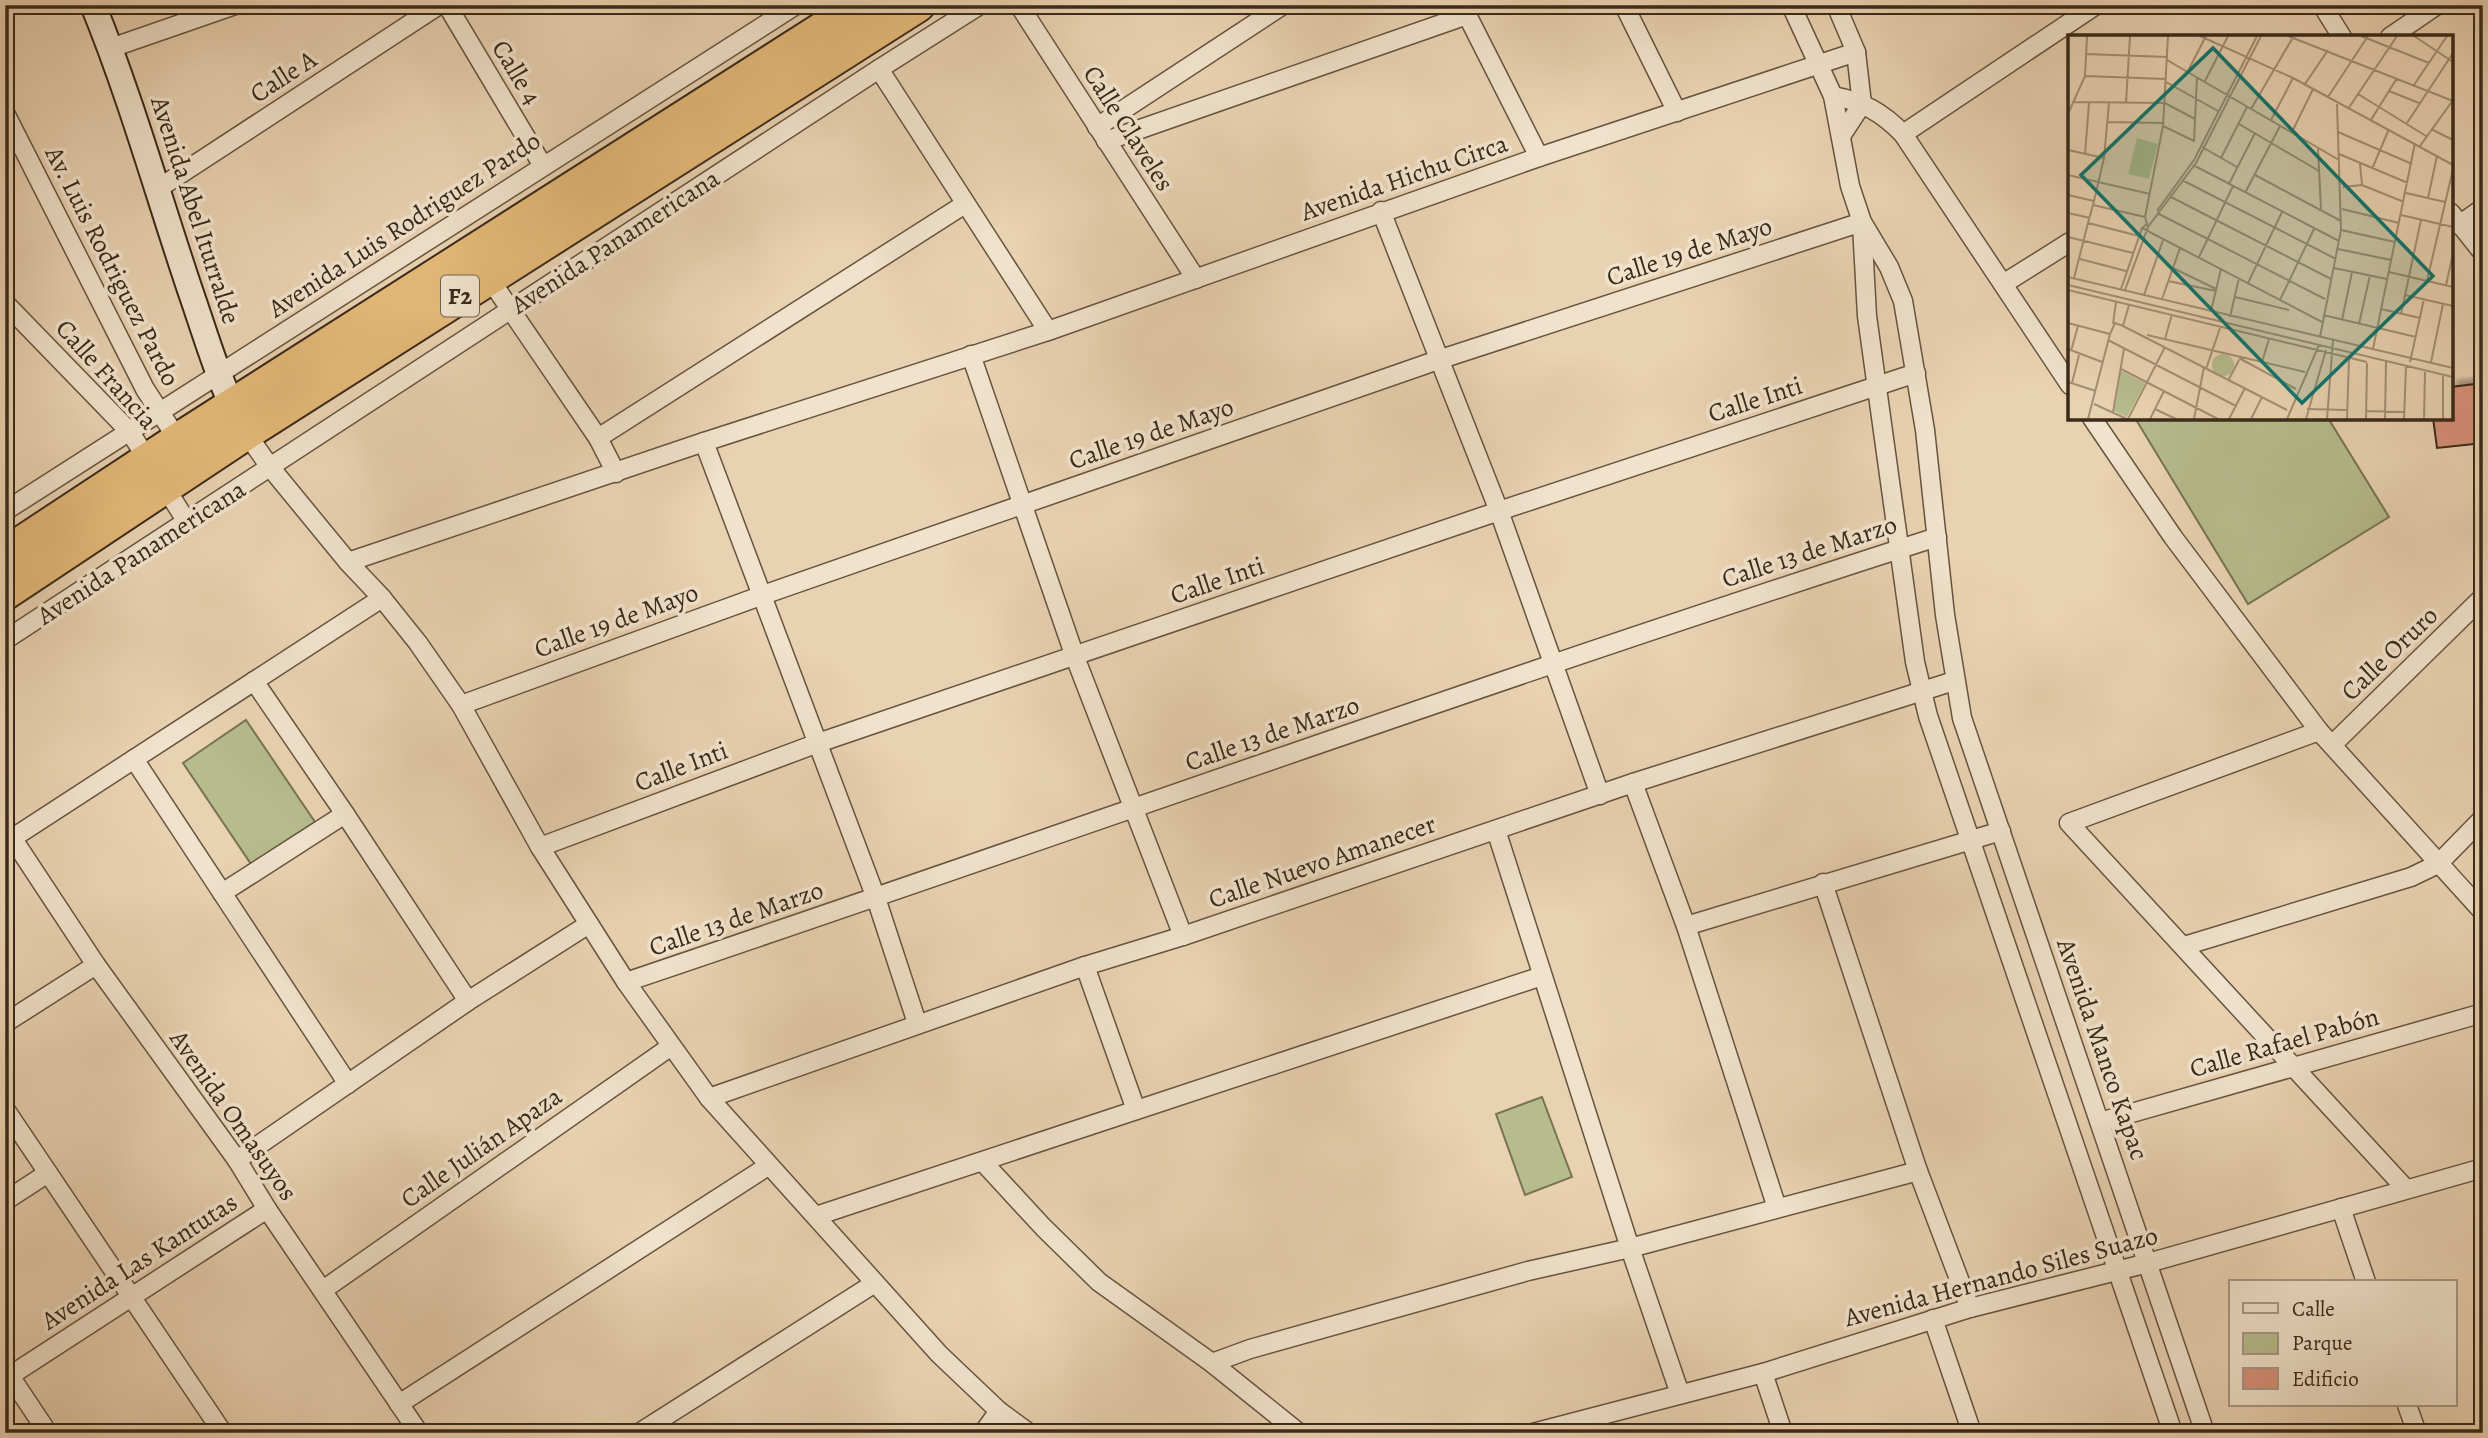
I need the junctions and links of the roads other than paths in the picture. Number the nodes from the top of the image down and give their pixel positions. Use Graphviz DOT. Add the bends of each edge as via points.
graph roads {
  1 [pos="93,5"];
  2 [pos="235,5"];
  3 [pos="439,5"];
  4 [pos="447,5"];
  5 [pos="796,5"];
  6 [pos="860,5"];
  7 [pos="918,5"];
  8 [pos="980,5"];
  9 [pos="1018,5"];
  10 [pos="1283,5"];
  11 [pos="1623,5"];
  12 [pos="1791,5"];
  13 [pos="1836,5"];
  14 [pos="2096,5"];
  15 [pos="2322,5"];
  16 [pos="2437,5"];
  17 [pos="1464,10"];
  18 [pos="2342,35"];
  19 [pos="2393,35"];
  20 [pos="111,48"];
  21 [pos="1856,52"];
  22 [pos="1820,64"];
  23 [pos="879,69"];
  24 [pos="1833,96"];
  25 [pos="1862,104"];
  26 [pos="1677,112"];
  27 [pos="5,113"];
  28 [pos="1101,134"];
  29 [pos="1903,134"];
  30 [pos="1841,136"];
  31 [pos="1539,157"];
  32 [pos="543,166"];
  33 [pos="156,190"];
  34 [pos="965,204"];
  35 [pos="2483,208"];
  36 [pos="1381,212"];
  37 [pos="2455,219"];
  38 [pos="1862,222"];
  39 [pos="2068,243"];
  40 [pos="2483,253"];
  41 [pos="489,278"];
  42 [pos="1196,279"];
  43 [pos="2003,284"];
  44 [pos="5,303"];
  45 [pos="511,309"];
  46 [pos="1048,331"];
  47 [pos="971,355"];
  48 [pos="1438,360"];
  49 [pos="219,373"];
  50 [pos="1916,373"];
  51 [pos="2068,382"];
  52 [pos="1877,386"];
  53 [pos="159,411"];
  54 [pos="239,420"];
  55 [pos="2093,420"];
  56 [pos="130,432"];
  57 [pos="598,438"];
  58 [pos="178,440"];
  59 [pos="704,442"];
  60 [pos="271,467"];
  61 [pos="616,473"];
  62 [pos="157,474"];
  63 [pos="1022,505"];
  64 [pos="5,511"];
  65 [pos="1499,511"];
  66 [pos="187,522"];
  67 [pos="1937,537"];
  68 [pos="1900,549"];
  69 [pos="5,554"];
  70 [pos="348,562"];
  71 [pos="5,593"];
  72 [pos="763,595"];
  73 [pos="2483,597"];
  74 [pos="382,598"];
  75 [pos="5,640"];
  76 [pos="1075,657"];
  77 [pos="1553,662"];
  78 [pos="254,681"];
  79 [pos="1954,681"];
  80 [pos="1923,691"];
  81 [pos="461,705"];
  82 [pos="2319,731"];
  83 [pos="818,743"];
  84 [pos="2332,746"];
  85 [pos="134,759"];
  86 [pos="1633,783"];
  87 [pos="1600,794"];
  88 [pos="1133,809"];
  89 [pos="345,814"];
  90 [pos="2483,818"];
  91 [pos="1496,830"];
  92 [pos="2001,831"];
  93 [pos="8,836"];
  94 [pos="1970,840"];
  95 [pos="540,847"];
  96 [pos="2438,864"];
  97 [pos="1823,883"];
  98 [pos="222,893"];
  99 [pos="876,898"];
  100 [pos="2483,912"];
  101 [pos="589,924"];
  102 [pos="1686,926"];
  103 [pos="1182,936"];
  104 [pos="2185,946"];
  105 [pos="96,965"];
  106 [pos="1084,966"];
  107 [pos="1542,976"];
  108 [pos="626,982"];
  109 [pos="468,1001"];
  110 [pos="2483,1013"];
  111 [pos="5,1023"];
  112 [pos="917,1023"];
  113 [pos="670,1046"];
  114 [pos="2294,1067"];
  115 [pos="348,1084"];
  116 [pos="709,1098"];
  117 [pos="5,1109"];
  118 [pos="1136,1110"];
  119 [pos="2100,1122"];
  120 [pos="237,1160"];
  121 [pos="983,1162"];
  122 [pos="768,1166"];
  123 [pos="2483,1168"];
  124 [pos="1918,1171"];
  125 [pos="48,1173"];
  126 [pos="2406,1189"];
  127 [pos="5,1201"];
  128 [pos="1777,1208"];
  129 [pos="2341,1208"];
  130 [pos="267,1209"];
  131 [pos="816,1216"];
  132 [pos="1630,1248"];
  133 [pos="2148,1263"];
  134 [pos="2117,1271"];
  135 [pos="2365,1280"];
  136 [pos="875,1283"];
  137 [pos="323,1290"];
  138 [pos="131,1297"];
  139 [pos="1970,1308"];
  140 [pos="1933,1319"];
  141 [pos="1212,1363"];
  142 [pos="1762,1373"];
  143 [pos="8,1377"];
  144 [pos="1680,1394"];
  145 [pos="399,1404"];
  146 [pos="2407,1406"];
  147 [pos="999,1411"];
  148 [pos="1585,1426"];
  149 [pos="48,1433"];
  150 [pos="223,1433"];
  151 [pos="419,1433"];
  152 [pos="639,1433"];
  153 [pos="983,1433"];
  154 [pos="1029,1433"];
  155 [pos="1299,1433"];
  156 [pos="1533,1433"];
  157 [pos="1783,1433"];
  158 [pos="1972,1433"];
  159 [pos="2173,1433"];
  160 [pos="2205,1433"];
  161 [pos="2417,1433"];
  1 -- 20 [label="street, Avenida Abel Iturralde"];
  2 -- 20 [label="street"];
  3 -- 33 [label="street, Calle A"];
  4 -- 32 [label="street, Calle 4"];
  5 -- 32 [label="street, Avenida Luis Rodriguez Pardo"];
  6 -- 54 [label="highway, Avenida Panamericana / F2"];
  7 -- 41 [label="highway, Avenida Panamericana / F2"];
  8 -- 23 [label="street, Avenida Panamericana"];
  9 -- 28 [label="street, Calle Claveles"];
  10 -- 28 [label="street"];
  11 -- 26 [label="street"];
  12 -- 22 [label="street"];
  13 -- 21 [label="street"];
  14 -- 29 [label="street"];
  15 -- 18 [label="street"];
  16 -- 19 [label="street"];
  17 -- 28 [label="street"];
  17 -- 31 [label="street"];
  20 -- 33 [label="street, Avenida Abel Iturralde"];
  21 -- 22 [label="street, Avenida Hichu Circa"];
  21 -- 25 [label="street"];
  22 -- 24 [label="street"];
  22 -- 26 [label="street, Avenida Hichu Circa"];
  23 -- 34 [label="street"];
  23 -- 45 [label="street, Avenida Panamericana"];
  24 -- 25 [label="street"];
  24 -- 30 [label="street"];
  25 -- 29 [label="street" via="1886,117"];
  25 -- 30 [label="street"];
  26 -- 31 [label="street, Avenida Hichu Circa"];
  27 -- 53 [label="street, Av. Luis Rodriguez Pardo"];
  28 -- 42 [label="street, Calle Claveles"];
  29 -- 43 [label="street"];
  30 -- 38 [label="street"];
  31 -- 36 [label="street, Avenida Hichu Circa"];
  32 -- 49 [label="street, Avenida Luis Rodriguez Pardo"];
  33 -- 49 [label="street, Avenida Abel Iturralde"];
  34 -- 46 [label="street"];
  34 -- 57 [label="street"];
  35 -- 37 [label="street"];
  36 -- 42 [label="street, Avenida Hichu Circa"];
  36 -- 48 [label="street"];
  37 -- 40 [label="street"];
  38 -- 48 [label="street, Calle 19 de Mayo"];
  38 -- 50 [label="street, Avenida Manco Kapac" via="1903,301"];
  38 -- 52 [label="street" via="1867,316"];
  39 -- 43 [label="street"];
  41 -- 45 [label="street"];
  41 -- 54 [label="highway, Avenida Panamericana / F2"];
  42 -- 46 [label="street, Avenida Hichu Circa"];
  43 -- 51 [label="street"];
  44 -- 56 [label="street, Calle Francia"];
  45 -- 57 [label="street"];
  45 -- 60 [label="street, Avenida Panamericana"];
  46 -- 47 [label="street, Avenida Hichu Circa"];
  47 -- 59 [label="street, Avenida Hichu Circa"];
  47 -- 63 [label="street"];
  48 -- 63 [label="street, Calle 19 de Mayo"];
  48 -- 65 [label="street"];
  49 -- 53 [label="street, Avenida Luis Rodriguez Pardo"];
  49 -- 54 [label="street, Avenida Abel Iturralde"];
  50 -- 52 [label="street, Calle Inti"];
  50 -- 67 [label="street, Avenida Manco Kapac"];
  52 -- 65 [label="street, Calle Inti"];
  52 -- 68 [label="street"];
  53 -- 56 [label="street, Avenida Luis Rodriguez Pardo"];
  53 -- 58 [label="street, Av. Luis Rodriguez Pardo"];
  54 -- 58 [label="highway, Avenida Panamericana / F2"];
  54 -- 60 [label="street"];
  54 -- 62 [label="highway, Avenida Panamericana / F2"];
  55 -- 82 [label="street" via="2173,537"];
  56 -- 62 [label="street, Calle Francia"];
  56 -- 64 [label="street, Avenida Luis Rodriguez Pardo"];
  57 -- 61 [label="street"];
  58 -- 62 [label="highway, Avenida Panamericana / F2"];
  59 -- 61 [label="street, Avenida Hichu Circa"];
  59 -- 72 [label="street"];
  60 -- 66 [label="street, Avenida Panamericana"];
  60 -- 70 [label="street"];
  61 -- 70 [label="street, Avenida Hichu Circa"];
  62 -- 66 [label="street, Calle Francia"];
  62 -- 69 [label="highway, Avenida Panamericana / F2"];
  62 -- 71 [label="highway, Avenida Panamericana / F2"];
  63 -- 72 [label="street, Calle 19 de Mayo"];
  63 -- 76 [label="street"];
  65 -- 76 [label="street, Calle Inti"];
  65 -- 77 [label="street"];
  66 -- 75 [label="street, Avenida Panamericana"];
  67 -- 68 [label="street, Calle 13 de Marzo"];
  67 -- 79 [label="street, Avenida Manco Kapac"];
  68 -- 77 [label="street, Calle 13 de Marzo"];
  68 -- 80 [label="street"];
  70 -- 74 [label="street"];
  72 -- 81 [label="street, Calle 19 de Mayo"];
  72 -- 83 [label="street"];
  73 -- 84 [label="street, Calle Oruro"];
  74 -- 78 [label="street"];
  74 -- 81 [label="street"];
  76 -- 83 [label="street, Calle Inti"];
  76 -- 88 [label="street"];
  77 -- 87 [label="street"];
  77 -- 88 [label="street, Calle 13 de Marzo"];
  78 -- 85 [label="street"];
  78 -- 89 [label="street"];
  79 -- 80 [label="street, Calle Nuevo Amanecer"];
  79 -- 92 [label="street, Avenida Manco Kapac"];
  80 -- 86 [label="street, Calle Nuevo Amanecer"];
  80 -- 94 [label="street"];
  81 -- 95 [label="street"];
  82 -- 84 [label="street"];
  82 -- 104 [label="street" via="2069,823"];
  83 -- 95 [label="street, Calle Inti"];
  83 -- 99 [label="street"];
  84 -- 96 [label="street"];
  85 -- 93 [label="street"];
  85 -- 98 [label="street"];
  86 -- 87 [label="street, Calle Nuevo Amanecer"];
  86 -- 102 [label="street"];
  87 -- 91 [label="street, Calle Nuevo Amanecer"];
  88 -- 99 [label="street, Calle 13 de Marzo"];
  88 -- 103 [label="street"];
  89 -- 98 [label="street"];
  89 -- 109 [label="street"];
  90 -- 96 [label="street"];
  91 -- 103 [label="street, Calle Nuevo Amanecer"];
  91 -- 107 [label="street"];
  92 -- 94 [label="street"];
  92 -- 119 [label="street, Avenida Manco Kapac"];
  93 -- 105 [label="street, Avenida Omasuyos"];
  94 -- 97 [label="street"];
  94 -- 134 [label="street"];
  95 -- 101 [label="street"];
  96 -- 100 [label="street"];
  96 -- 104 [label="street" via="2411,877"];
  97 -- 102 [label="street"];
  97 -- 124 [label="street"];
  98 -- 115 [label="street"];
  99 -- 108 [label="street, Calle 13 de Marzo"];
  99 -- 112 [label="street"];
  101 -- 108 [label="street"];
  101 -- 109 [label="street"];
  102 -- 128 [label="street"];
  103 -- 106 [label="street, Calle Nuevo Amanecer"];
  104 -- 114 [label="street"];
  105 -- 111 [label="street"];
  105 -- 120 [label="street, Avenida Omasuyos"];
  106 -- 112 [label="street, Calle Nuevo Amanecer"];
  106 -- 118 [label="street"];
  107 -- 118 [label="street"];
  107 -- 132 [label="street"];
  108 -- 113 [label="street"];
  109 -- 115 [label="street"];
  110 -- 114 [label="street, Calle Rafael Pabón"];
  112 -- 116 [label="street, Calle Nuevo Amanecer"];
  113 -- 116 [label="street"];
  113 -- 137 [label="street, Calle Julián Apaza"];
  114 -- 119 [label="street, Calle Rafael Pabón"];
  114 -- 126 [label="street"];
  115 -- 120 [label="street"];
  116 -- 122 [label="street"];
  117 -- 125 [label="street"];
  118 -- 121 [label="street"];
  119 -- 133 [label="street, Avenida Manco Kapac"];
  120 -- 130 [label="street, Avenida Omasuyos"];
  121 -- 131 [label="street"];
  121 -- 141 [label="street" via="1099,1282"];
  122 -- 131 [label="street"];
  122 -- 145 [label="street"];
  123 -- 126 [label="street, Avenida Hernando Siles Suazo"];
  124 -- 128 [label="street"];
  124 -- 139 [label="street"];
  125 -- 127 [label="street"];
  125 -- 138 [label="street"];
  126 -- 129 [label="street, Avenida Hernando Siles Suazo"];
  128 -- 132 [label="street"];
  129 -- 133 [label="street, Avenida Hernando Siles Suazo"];
  129 -- 135 [label="street"];
  130 -- 137 [label="street, Avenida Omasuyos"];
  130 -- 138 [label="street, Avenida Las Kantutas"];
  131 -- 136 [label="street"];
  132 -- 141 [label="street" via="1528,1271"];
  132 -- 144 [label="street"];
  133 -- 134 [label="street, Avenida Hernando Siles Suazo"];
  133 -- 160 [label="street, Avenida Manco Kapac"];
  134 -- 139 [label="street, Avenida Hernando Siles Suazo"];
  134 -- 159 [label="street"];
  136 -- 147 [label="street"];
  136 -- 152 [label="street"];
  137 -- 145 [label="street, Avenida Omasuyos"];
  138 -- 143 [label="street, Avenida Las Kantutas"];
  138 -- 150 [label="street"];
  139 -- 140 [label="street, Avenida Hernando Siles Suazo"];
  140 -- 142 [label="street, Avenida Hernando Siles Suazo"];
  140 -- 158 [label="street"];
  141 -- 155 [label="street"];
  142 -- 144 [label="street, Avenida Hernando Siles Suazo"];
  142 -- 157 [label="street"];
  143 -- 149 [label="street"];
  144 -- 148 [label="street, Avenida Hernando Siles Suazo"];
  145 -- 151 [label="street, Avenida Omasuyos"];
  146 -- 161 [label="street"];
  147 -- 153 [label="street"];
  147 -- 154 [label="street"];
  148 -- 156 [label="street, Avenida Hernando Siles Suazo"];
}
